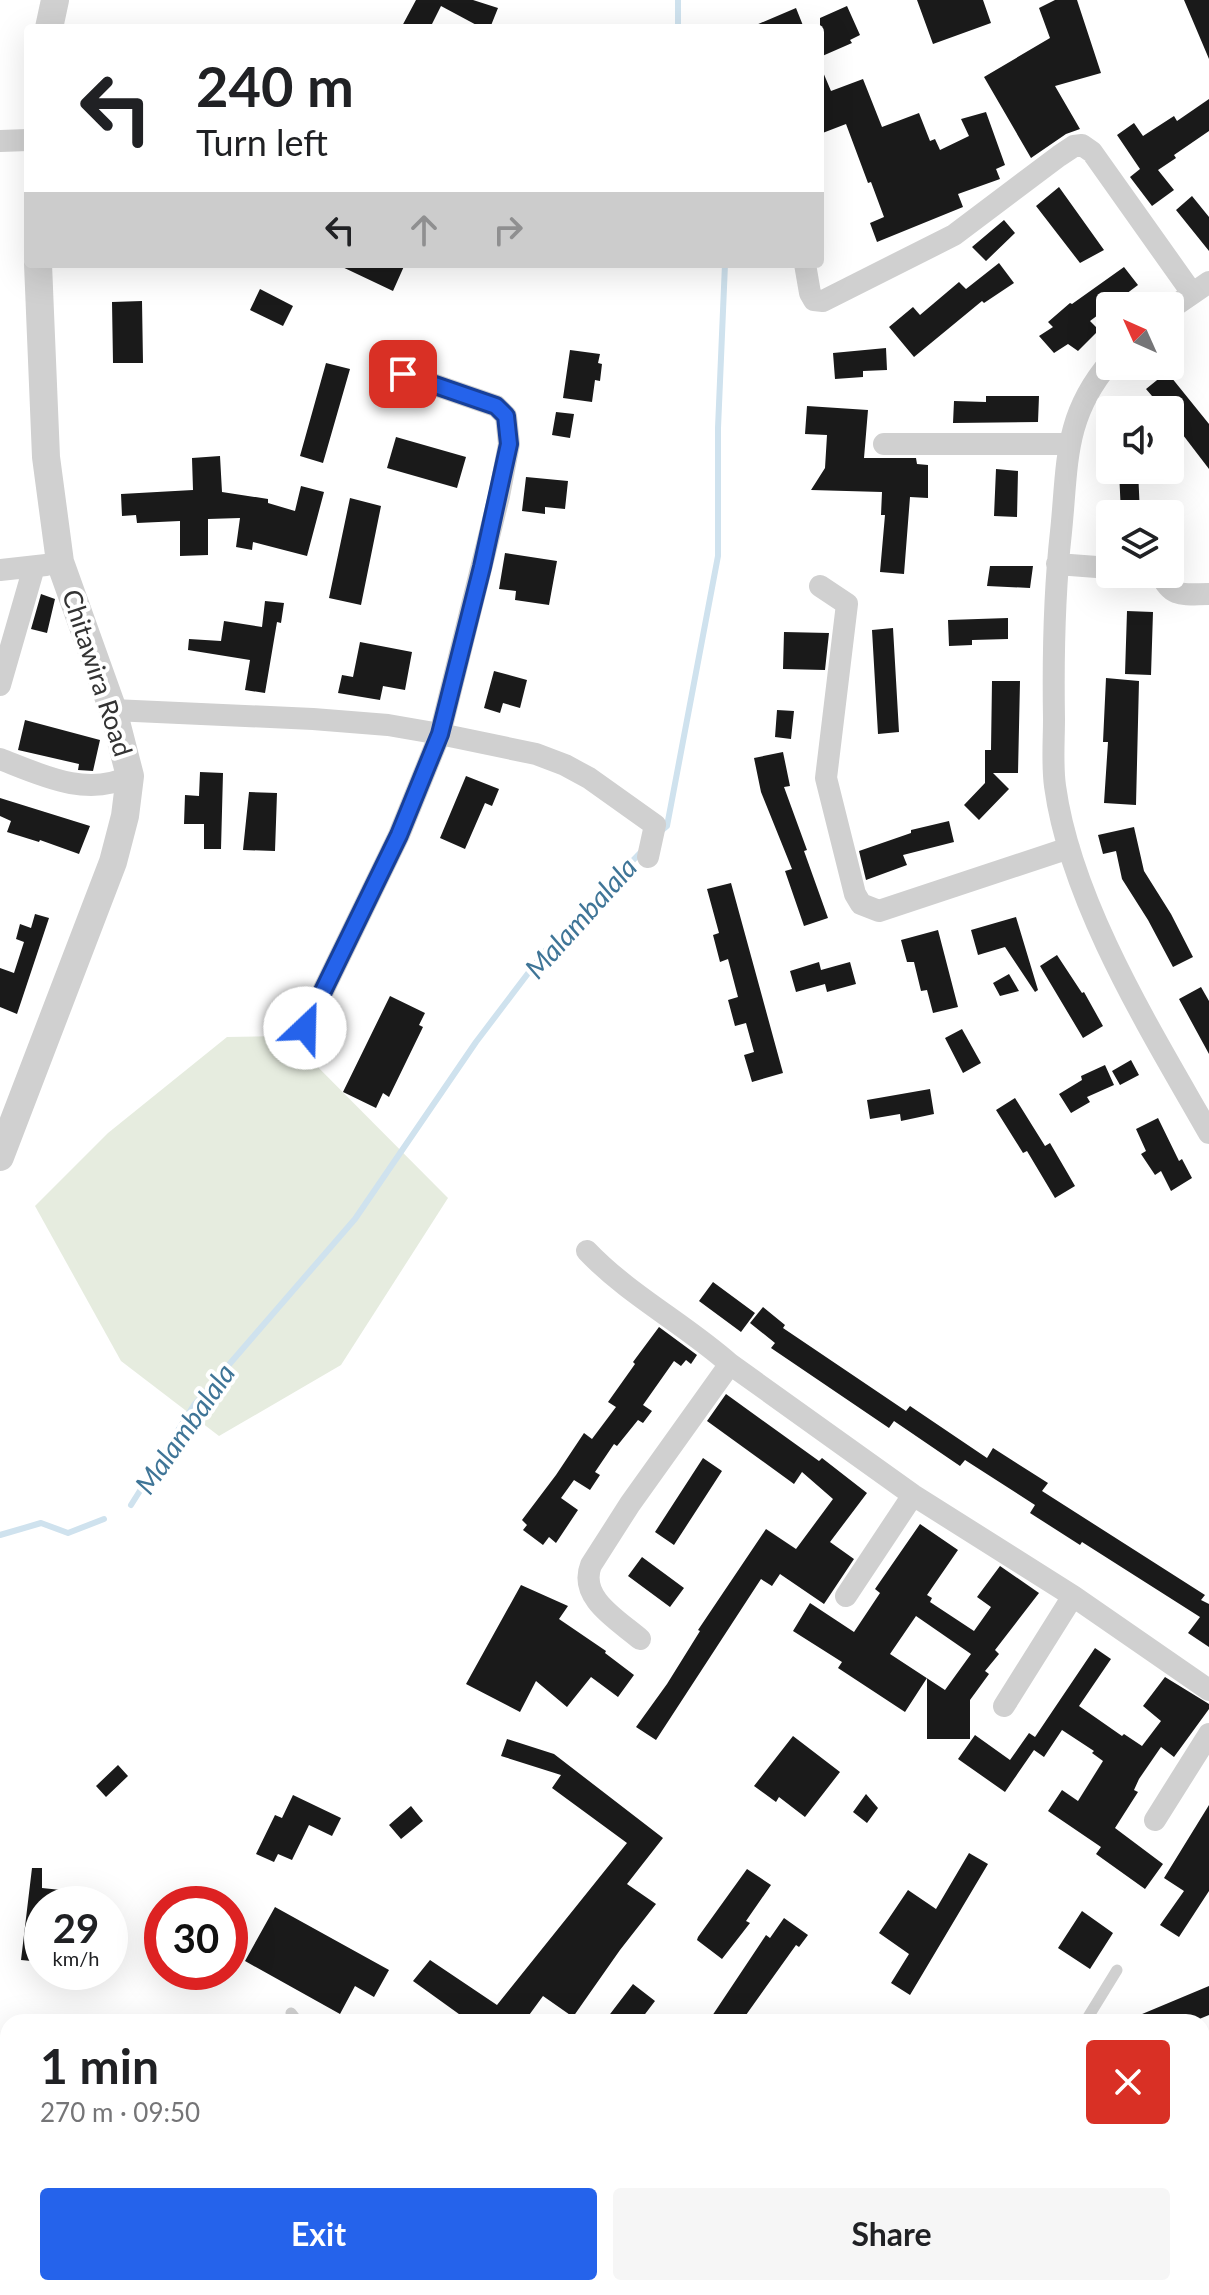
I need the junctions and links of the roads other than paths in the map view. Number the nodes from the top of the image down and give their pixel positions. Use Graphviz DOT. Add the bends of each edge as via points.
graph roads {
  1 [pos="55,0"];
  2 [pos="50,24"];
  3 [pos="24,140"];
  4 [pos="0,141"];
  5 [pos="38,268"];
  6 [pos="806,268"];
  7 [pos="1201,288"];
  8 [pos="1184,300"];
  9 [pos="403,374"];
  10 [pos="1097,380"];
  11 [pos="884,444"];
  12 [pos="1069,444"];
  13 [pos="1057,564"];
  14 [pos="47,565"];
  15 [pos="1096,567"];
  16 [pos="0,570"];
  17 [pos="820,586"];
  18 [pos="1168,588"];
  19 [pos="1209,594"];
  20 [pos="0,685"];
  21 [pos="113,710"];
  22 [pos="440,734"];
  23 [pos="0,759"];
  24 [pos="130,776"];
  25 [pos="1069,848"];
  26 [pos="648,857"];
  27 [pos="305,1028"];
  28 [pos="1209,1133"];
  29 [pos="0,1157"];
  30 [pos="587,1251"];
  31 [pos="730,1364"];
  32 [pos="913,1495"];
  33 [pos="846,1596"];
  34 [pos="1073,1596"];
  35 [pos="640,1639"];
  36 [pos="1209,1690"];
  37 [pos="1004,1706"];
  38 [pos="1209,1734"];
  39 [pos="1155,1820"];
  40 [pos="1117,1970"];
  41 [pos="1090,2014"];
  1 -- 2 [label="street"];
  3 -- 4 [label="street"];
  5 -- 14 [label="street, Chitawira Road"];
  6 -- 7 [label="street" via="810,293 823,301 954,235 1059,156 1082,145"];
  7 -- 8 [label="street"];
  9 -- 22 [label="street" via="496,406 508,427 499,496"];
  10 -- 12 [label="street" via="1083,400"];
  11 -- 12 [label="street"];
  12 -- 13 [label="street"];
  13 -- 15 [label="street"];
  13 -- 25 [label="street" via="1055,785"];
  14 -- 16 [label="street"];
  14 -- 20 [label="street"];
  14 -- 21 [label="street, Chitawira Road"];
  17 -- 25 [label="street" via="847,604 826,778 861,904 879,911"];
  18 -- 19 [label="street" via="1174,593"];
  21 -- 22 [label="street" via="313,719"];
  21 -- 24 [label="street, Chitawira Road"];
  22 -- 26 [label="street" via="536,754 589,778 655,825"];
  22 -- 27 [label="street" via="399,835"];
  23 -- 24 [label="street" via="64,783 98,786"];
  24 -- 29 [label="street, Chitawira Road" via="113,862"];
  25 -- 28 [label="street" via="1140,1012"];
  30 -- 31 [label="street"];
  31 -- 32 [label="street"];
  31 -- 35 [label="street" via="630,1504 587,1575 593,1597"];
  32 -- 33 [label="street"];
  32 -- 34 [label="street"];
  34 -- 36 [label="street"];
  34 -- 37 [label="street"];
  38 -- 39 [label="street"];
  40 -- 41 [label="lane"];
}
